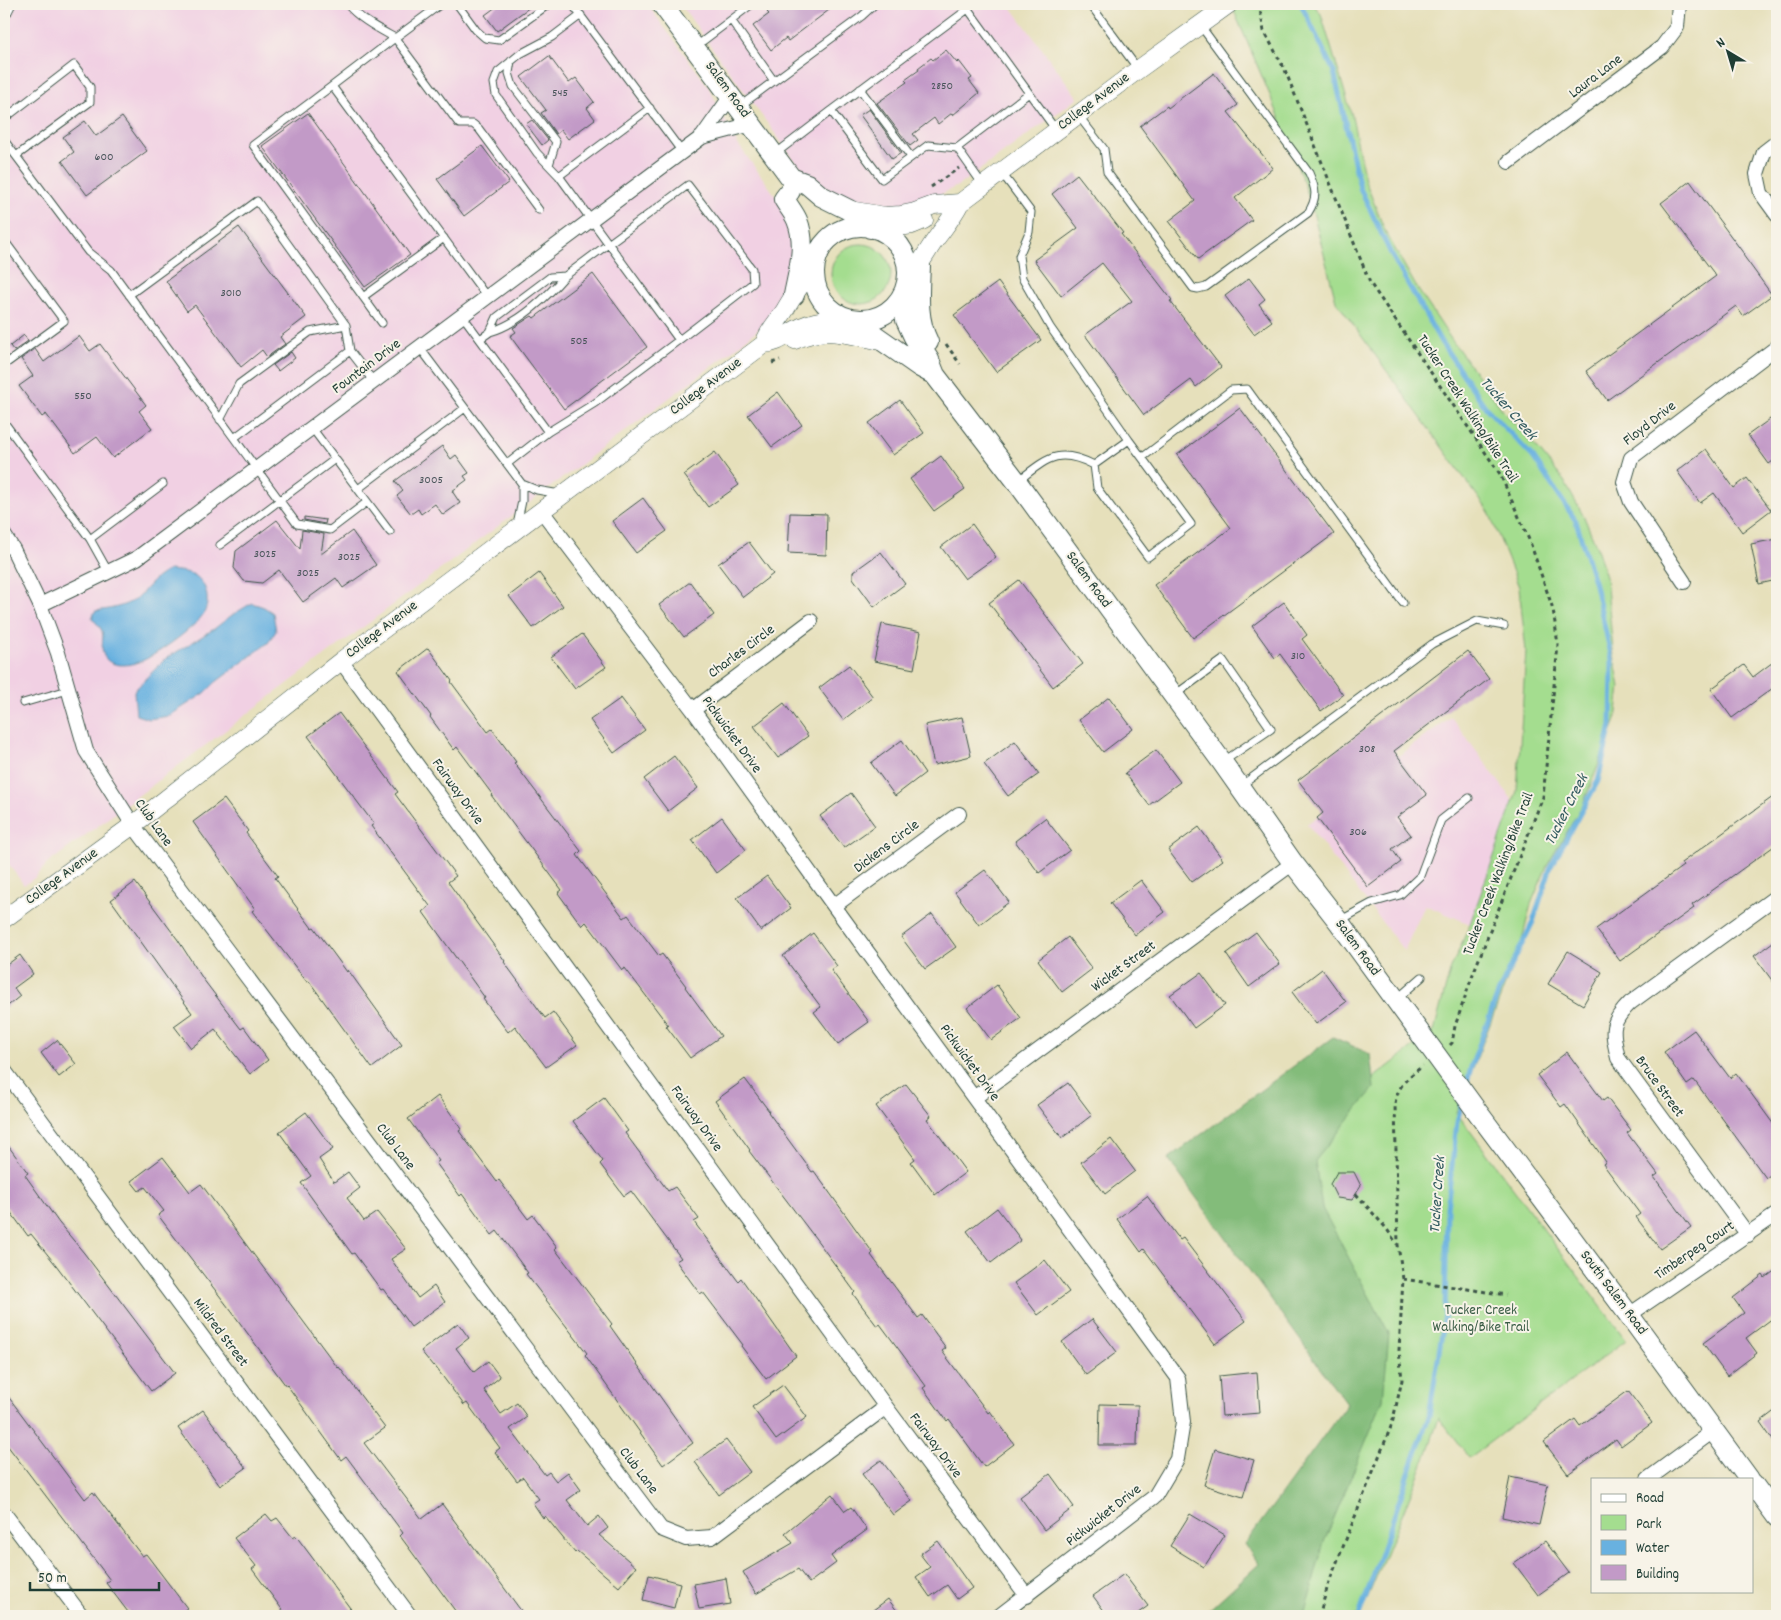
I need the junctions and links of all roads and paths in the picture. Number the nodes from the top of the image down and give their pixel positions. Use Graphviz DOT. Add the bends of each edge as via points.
graph roads {
  1 [pos="8,4"];
  2 [pos="348,4"];
  3 [pos="441,4"];
  4 [pos="457,4"];
  5 [pos="549,4"];
  6 [pos="572,4"];
  7 [pos="662,4"];
  8 [pos="752,4"];
  9 [pos="867,4"];
  10 [pos="876,4"];
  11 [pos="1090,4"];
  12 [pos="1229,4"];
  13 [pos="1259,4"];
  14 [pos="1679,4"];
  15 [pos="4,12"];
  16 [pos="581,15"];
  17 [pos="862,16"];
  18 [pos="731,20"];
  19 [pos="1200,25"];
  20 [pos="395,38"];
  21 [pos="695,47"];
  22 [pos="511,61"];
  23 [pos="1139,69"];
  24 [pos="774,80"];
  25 [pos="332,86"];
  26 [pos="860,89"];
  27 [pos="1029,93"];
  28 [pos="735,101"];
  29 [pos="650,108"];
  30 [pos="831,110"];
  31 [pos="1078,114"];
  32 [pos="4,119"];
  33 [pos="752,124"];
  34 [pos="1056,130"];
  35 [pos="702,136"];
  36 [pos="4,140"];
  37 [pos="1777,142"];
  38 [pos="957,148"];
  39 [pos="682,152"];
  40 [pos="774,154"];
  41 [pos="16,156"];
  42 [pos="911,158"];
  43 [pos="1509,162"];
  44 [pos="549,165"];
  45 [pos="1001,171"];
  46 [pos="559,176"];
  47 [pos="791,184"];
  48 [pos="983,185"];
  49 [pos="955,203"];
  50 [pos="539,210"];
  51 [pos="849,210"];
  52 [pos="1777,215"];
  53 [pos="590,219"];
  54 [pos="874,229"];
  55 [pos="444,238"];
  56 [pos="4,240"];
  57 [pos="608,245"];
  58 [pos="816,262"];
  59 [pos="920,266"];
  60 [pos="565,276"];
  61 [pos="905,288"];
  62 [pos="129,295"];
  63 [pos="794,295"];
  64 [pos="363,297"];
  65 [pos="487,297"];
  66 [pos="462,316"];
  67 [pos="851,319"];
  68 [pos="382,323"];
  69 [pos="346,325"];
  70 [pos="490,332"];
  71 [pos="480,339"];
  72 [pos="679,340"];
  73 [pos="886,343"];
  74 [pos="1777,347"];
  75 [pos="420,348"];
  76 [pos="775,348"];
  77 [pos="350,351"];
  78 [pos="772,364"];
  79 [pos="4,365"];
  80 [pos="932,368"];
  81 [pos="374,382"];
  82 [pos="465,408"];
  83 [pos="220,420"];
  84 [pos="4,422"];
  85 [pos="312,428"];
  86 [pos="548,432"];
  87 [pos="234,438"];
  88 [pos="1129,440"];
  89 [pos="1143,457"];
  90 [pos="335,459"];
  91 [pos="507,464"];
  92 [pos="1094,465"];
  93 [pos="257,470"];
  94 [pos="1017,482"];
  95 [pos="163,484"];
  96 [pos="522,484"];
  97 [pos="358,489"];
  98 [pos="562,494"];
  99 [pos="280,501"];
  100 [pos="367,502"];
  101 [pos="541,510"];
  102 [pos="516,529"];
  103 [pos="390,532"];
  104 [pos="4,535"];
  105 [pos="90,539"];
  106 [pos="220,545"];
  107 [pos="109,573"];
  108 [pos="1684,582"];
  109 [pos="1403,603"];
  110 [pos="40,605"];
  111 [pos="811,621"];
  112 [pos="1504,626"];
  113 [pos="341,661"];
  114 [pos="68,690"];
  115 [pos="1173,696"];
  116 [pos="23,703"];
  117 [pos="693,710"];
  118 [pos="1222,762"];
  119 [pos="1240,787"];
  120 [pos="1469,798"];
  121 [pos="959,814"];
  122 [pos="134,825"];
  123 [pos="1293,863"];
  124 [pos="1777,896"];
  125 [pos="834,906"];
  126 [pos="4,919"];
  127 [pos="1338,922"];
  128 [pos="1422,977"];
  129 [pos="1395,1001"];
  130 [pos="1452,1043"];
  131 [pos="1426,1063"];
  132 [pos="4,1070"];
  133 [pos="974,1098"];
  134 [pos="1476,1110"];
  135 [pos="1356,1194"];
  136 [pos="1777,1214"];
  137 [pos="1748,1235"];
  138 [pos="1398,1245"];
  139 [pos="1403,1278"];
  140 [pos="1506,1295"];
  141 [pos="1629,1315"];
  142 [pos="886,1407"];
  143 [pos="1714,1431"];
  144 [pos="1649,1478"];
  145 [pos="1748,1478"];
  146 [pos="1754,1486"];
  147 [pos="4,1513"];
  148 [pos="1777,1515"];
  149 [pos="1026,1596"];
  150 [pos="82,1616"];
  151 [pos="410,1616"];
  152 [pos="999,1616"];
  153 [pos="1319,1616"];
  1 -- 15 [label="street"];
  2 -- 20 [label="lane" via="374,26"];
  3 -- 20 [label="lane"];
  4 -- 5 [label="lane" via="485,38 499,40"];
  6 -- 16 [label="lane"];
  7 -- 21 [label="main road, Salem Road"];
  8 -- 18 [label="lane"];
  9 -- 17 [label="lane"];
  10 -- 17 [label="lane"];
  11 -- 23 [label="lane"];
  12 -- 19 [label="street, College Avenue"];
  13 -- 130 [label="path, Tucker Creek Walking/Bike Trail" via="1264,31 1285,70 1370,283 1500,474 1530,542 1553,609 1558,645 1543,797 1473,974"];
  14 -- 43 [label="street, Laura Lane" via="1677,27 1662,47"];
  16 -- 22 [label="lane"];
  16 -- 29 [label="lane"];
  17 -- 24 [label="lane"];
  18 -- 21 [label="lane"];
  18 -- 24 [label="lane"];
  19 -- 23 [label="street, College Avenue"];
  19 -- 31 [label="lane" via="1309,173 1316,188 1314,203 1308,213 1206,287 1193,288 1107,172 1104,149"];
  20 -- 25 [label="lane"];
  20 -- 50 [label="lane" via="459,124 473,124 479,129"];
  21 -- 28 [label="main road, Salem Road"];
  22 -- 44 [label="lane" via="509,73 513,86 556,142"];
  22 -- 44 [label="lane" via="498,72 494,83 496,96"];
  23 -- 31 [label="street, College Avenue"];
  24 -- 28 [label="lane"];
  25 -- 55 [label="lane"];
  25 -- 64 [label="lane" via="253,145"];
  26 -- 27 [label="lane" via="968,9"];
  26 -- 30 [label="lane"];
  26 -- 42 [label="lane"];
  27 -- 34 [label="lane"];
  27 -- 38 [label="lane"];
  28 -- 33 [label="main road, Salem Road"];
  28 -- 35 [label="street, Fountain Drive"];
  29 -- 39 [label="lane"];
  29 -- 46 [label="lane"];
  30 -- 40 [label="lane"];
  30 -- 42 [label="lane" via="882,179"];
  31 -- 34 [label="street, College Avenue"];
  32 -- 41 [label="lane" via="74,65 90,87 90,102"];
  33 -- 35 [label="street, Fountain Drive"];
  33 -- 40 [label="main road, Salem Road"];
  34 -- 45 [label="street, College Avenue"];
  35 -- 39 [label="street, Fountain Drive"];
  36 -- 41 [label="lane"];
  37 -- 52 [label="street" via="1764,152 1757,174 1761,193"];
  38 -- 42 [label="lane" via="928,145"];
  38 -- 48 [label="lane"];
  39 -- 53 [label="street, Fountain Drive"];
  40 -- 47 [label="main road, Salem Road"];
  41 -- 62 [label="lane" via="88,252 111,270"];
  44 -- 46 [label="lane"];
  45 -- 48 [label="street, College Avenue"];
  45 -- 88 [label="lane" via="1031,212 1029,232 1019,256 1022,278 1050,327"];
  46 -- 53 [label="lane"];
  47 -- 51 [label="main road, Salem Road" via="807,184 821,196"];
  47 -- 58 [label="main road, Salem Road" via="812,227"];
  47 -- 63 [label="main road" via="784,199 797,220 802,252"];
  48 -- 49 [label="street, College Avenue"];
  49 -- 51 [label="street" via="934,205 901,215 885,216"];
  49 -- 54 [label="street, College Avenue" via="912,225"];
  49 -- 59 [label="street, College Avenue" via="952,219"];
  51 -- 54 [label="main road, Salem Road"];
  53 -- 57 [label="lane"];
  53 -- 65 [label="street, Fountain Drive"];
  54 -- 58 [label="main road" via="860,226 839,232 823,246"];
  54 -- 61 [label="main road" via="894,240 904,256 908,274"];
  55 -- 64 [label="lane"];
  55 -- 65 [label="lane"];
  56 -- 79 [label="lane" via="64,321"];
  57 -- 60 [label="lane"];
  57 -- 72 [label="lane"];
  57 -- 72 [label="lane" via="688,186 752,269 753,284"];
  58 -- 63 [label="street, College Avenue"];
  58 -- 67 [label="main road" via="819,296 831,310"];
  59 -- 61 [label="street, College Avenue"];
  59 -- 80 [label="main road" via="919,312 921,328 932,351"];
  60 -- 70 [label="lane" via="548,295 506,327"];
  60 -- 70 [label="lane" via="550,278 497,317"];
  61 -- 67 [label="main road" via="895,305 883,315 874,319"];
  61 -- 80 [label="main road, Salem Road" via="906,320"];
  62 -- 69 [label="lane" via="257,201"];
  62 -- 83 [label="lane"];
  63 -- 76 [label="street, College Avenue" via="768,331"];
  64 -- 68 [label="lane"];
  65 -- 66 [label="street, Fountain Drive"];
  66 -- 71 [label="lane"];
  66 -- 75 [label="street, Fountain Drive"];
  67 -- 73 [label="main road, Salem Road"];
  67 -- 76 [label="street, College Avenue" via="826,318 815,322 797,329"];
  69 -- 77 [label="lane"];
  69 -- 83 [label="lane" via="310,332 239,384"];
  70 -- 71 [label="lane"];
  71 -- 86 [label="lane"];
  72 -- 86 [label="lane"];
  73 -- 76 [label="street" via="842,332 804,336"];
  73 -- 80 [label="main road, Salem Road" via="920,367"];
  74 -- 108 [label="street, Floyd Drive" via="1631,458 1624,482 1631,502"];
  75 -- 81 [label="street, Fountain Drive"];
  75 -- 82 [label="lane"];
  76 -- 78 [label="path"];
  76 -- 98 [label="street, College Avenue"];
  77 -- 81 [label="lane"];
  77 -- 87 [label="lane"];
  80 -- 94 [label="main road, Salem Road"];
  81 -- 85 [label="street, Fountain Drive"];
  82 -- 91 [label="lane"];
  82 -- 97 [label="lane"];
  83 -- 87 [label="lane"];
  84 -- 105 [label="lane"];
  85 -- 90 [label="lane"];
  85 -- 93 [label="street, Fountain Drive"];
  86 -- 91 [label="lane"];
  87 -- 93 [label="lane"];
  88 -- 89 [label="lane"];
  88 -- 92 [label="lane"];
  89 -- 92 [label="lane" via="1191,524 1148,557 1097,488"];
  89 -- 109 [label="lane" via="1231,390 1247,389"];
  90 -- 97 [label="lane"];
  90 -- 99 [label="lane"];
  91 -- 96 [label="lane"];
  92 -- 94 [label="lane" via="1063,455 1044,462"];
  93 -- 99 [label="lane"];
  93 -- 107 [label="street, Fountain Drive" via="137,558"];
  94 -- 115 [label="main road, Salem Road"];
  95 -- 105 [label="lane"];
  96 -- 98 [label="lane"];
  96 -- 102 [label="lane"];
  97 -- 100 [label="lane"];
  98 -- 101 [label="street, College Avenue"];
  99 -- 100 [label="lane" via="297,524 330,530"];
  99 -- 106 [label="lane"];
  100 -- 103 [label="lane"];
  101 -- 102 [label="street, College Avenue"];
  101 -- 117 [label="street, Pickwicket Drive"];
  102 -- 113 [label="street, College Avenue"];
  104 -- 110 [label="street, Club Lane"];
  105 -- 107 [label="lane"];
  107 -- 110 [label="street, Fountain Drive"];
  110 -- 114 [label="street, Club Lane"];
  111 -- 117 [label="street, Charles Circle"];
  112 -- 119 [label="lane" via="1477,621 1432,644"];
  113 -- 122 [label="street, College Avenue"];
  113 -- 142 [label="street, Fairway Drive"];
  114 -- 116 [label="lane"];
  114 -- 122 [label="street, Club Lane" via="86,752"];
  115 -- 118 [label="main road, Salem Road"];
  115 -- 118 [label="lane" via="1223,660 1271,729"];
  117 -- 125 [label="street, Pickwicket Drive"];
  118 -- 119 [label="main road, Salem Road"];
  119 -- 123 [label="main road, Salem Road"];
  120 -- 127 [label="lane" via="1441,820 1420,876 1400,896 1372,903"];
  121 -- 125 [label="street, Dickens Circle"];
  122 -- 126 [label="street, College Avenue"];
  122 -- 142 [label="street, Club Lane" via="661,1529 686,1539 712,1537"];
  123 -- 127 [label="main road, Salem Road"];
  123 -- 133 [label="street, Wicket Street"];
  124 -- 137 [label="street, Bruce Street" via="1630,1003 1617,1016 1612,1033 1618,1058"];
  125 -- 133 [label="street, Pickwicket Drive"];
  127 -- 129 [label="main road, Salem Road"];
  128 -- 129 [label="lane"];
  129 -- 134 [label="main road, Salem Road"];
  131 -- 138 [label="path" via="1401,1086 1395,1104"];
  132 -- 151 [label="street, Mildred Street"];
  133 -- 149 [label="street, Pickwicket Drive" via="1178,1378 1183,1422 1177,1460 1155,1496"];
  134 -- 141 [label="main road, South Salem Road"];
  135 -- 138 [label="path"];
  136 -- 137 [label="street, Timberpeg Court"];
  137 -- 141 [label="street, Timberpeg Court"];
  138 -- 139 [label="path"];
  139 -- 140 [label="path"];
  139 -- 153 [label="path" via="1399,1350 1402,1380 1392,1424 1328,1582"];
  141 -- 143 [label="main road, South Salem Road"];
  142 -- 149 [label="street, Fairway Drive"];
  143 -- 144 [label="street"];
  143 -- 145 [label="main road, South Salem Road"];
  146 -- 148 [label="main road"];
  147 -- 150 [label="street"];
  149 -- 152 [label="street, Pickwicket Drive"];
}
